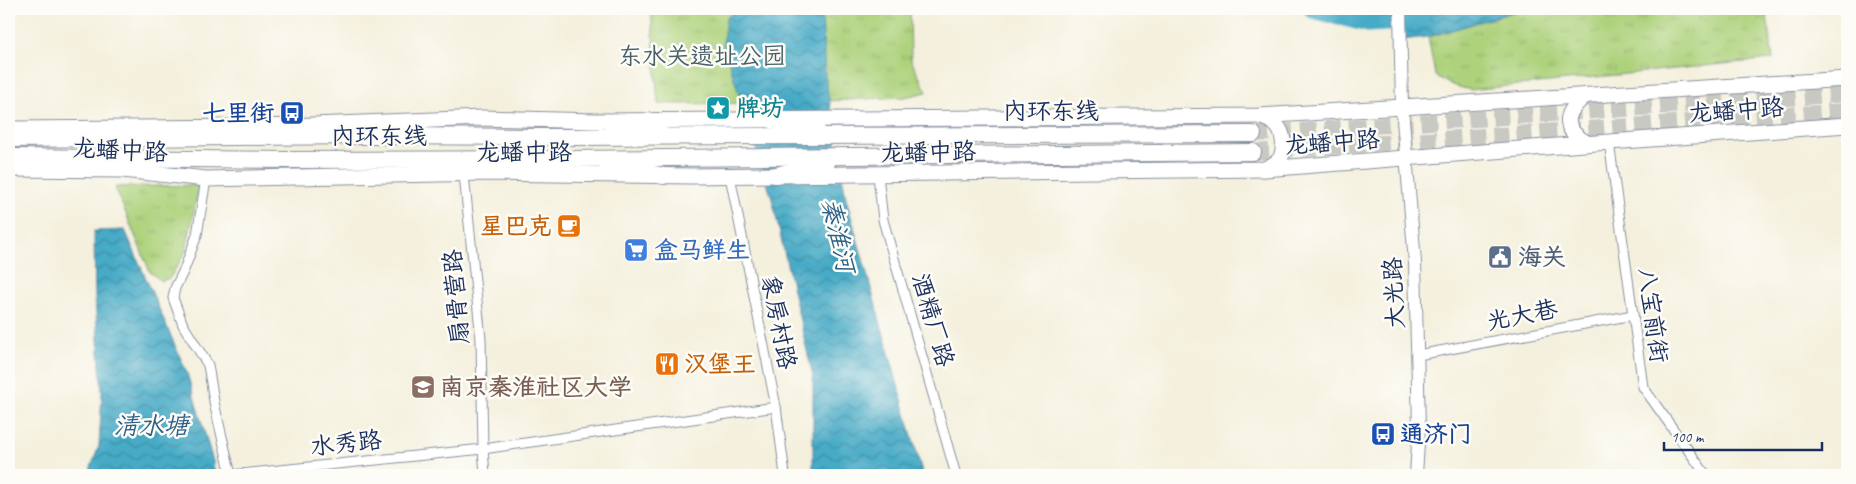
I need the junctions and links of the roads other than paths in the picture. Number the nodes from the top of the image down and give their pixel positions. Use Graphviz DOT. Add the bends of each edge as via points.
graph roads {
  1 [pos="1400,9"];
  2 [pos="1847,79"];
  3 [pos="1585,96"];
  4 [pos="1402,108"];
  5 [pos="1260,116"];
  6 [pos="771,120"];
  7 [pos="664,121"];
  8 [pos="1847,125"];
  9 [pos="9,129"];
  10 [pos="1253,134"];
  11 [pos="848,136"];
  12 [pos="566,138"];
  13 [pos="9,139"];
  14 [pos="1610,142"];
  15 [pos="1587,144"];
  16 [pos="1254,152"];
  17 [pos="853,156"];
  18 [pos="9,157"];
  19 [pos="568,159"];
  20 [pos="1406,159"];
  21 [pos="9,169"];
  22 [pos="1264,169"];
  23 [pos="464,175"];
  24 [pos="776,175"];
  25 [pos="878,175"];
  26 [pos="664,176"];
  27 [pos="730,176"];
  28 [pos="206,179"];
  29 [pos="1633,315"];
  30 [pos="1418,355"];
  31 [pos="776,407"];
  32 [pos="483,449"];
  33 [pos="485,475"];
  34 [pos="785,475"];
  35 [pos="956,475"];
  36 [pos="1416,475"];
  37 [pos="1706,475"];
  1 -- 4 [label="street, 大光路"];
  2 -- 3 [label="main road, 龙蟠中路"];
  3 -- 4 [label="main road, 龙蟠中路"];
  3 -- 15 [label="main road" via="1574,105 1568,126"];
  4 -- 5 [label="main road, 龙蟠中路"];
  4 -- 20 [label="street, 大光路"];
  5 -- 6 [label="main road, 龙蟠中路"];
  5 -- 22 [label="main road" via="1279,127 1283,147 1281,158"];
  6 -- 7 [label="main road, 龙蟠中路"];
  6 -- 11 [label="highway"];
  7 -- 9 [label="main road, 龙蟠中路" via="482,118 265,127"];
  7 -- 12 [label="highway"];
  8 -- 14 [label="main road, 龙蟠中路"];
  10 -- 11 [label="highway, 内环东线"];
  11 -- 12 [label="highway, 内环东线"];
  12 -- 13 [label="highway, 内环东线"];
  14 -- 15 [label="main road, 龙蟠中路"];
  14 -- 29 [label="street, 八宝前街"];
  15 -- 20 [label="main road, 龙蟠中路"];
  16 -- 17 [label="highway, 内环东线"];
  17 -- 19 [label="highway, 内环东线"];
  17 -- 24 [label="highway"];
  18 -- 19 [label="highway, 内环东线"];
  19 -- 26 [label="highway"];
  20 -- 22 [label="main road, 龙蟠中路"];
  20 -- 30 [label="street, 大光路" via="1415,262"];
  21 -- 28 [label="main road, 龙蟠中路" via="123,170"];
  22 -- 25 [label="main road, 龙蟠中路"];
  23 -- 26 [label="main road, 龙蟠中路"];
  23 -- 28 [label="main road, 龙蟠中路"];
  23 -- 32 [label="street, 扇骨营路" via="481,339"];
  24 -- 25 [label="main road, 龙蟠中路"];
  24 -- 27 [label="main road, 龙蟠中路"];
  25 -- 35 [label="street, 酒精厂路" via="883,220"];
  26 -- 27 [label="main road, 龙蟠中路"];
  27 -- 31 [label="street, 象房村路"];
  28 -- 32 [label="street, 水秀路" via="197,235 173,298 183,325 208,365 231,475"];
  29 -- 30 [label="street, 光大巷"];
  29 -- 37 [label="street, 八宝前街" via="1643,387"];
  30 -- 36 [label="street, 大光路"];
  31 -- 32 [label="street, 水秀路"];
  31 -- 34 [label="street, 象房村路"];
  32 -- 33 [label="street, 扇骨营路"];
}
